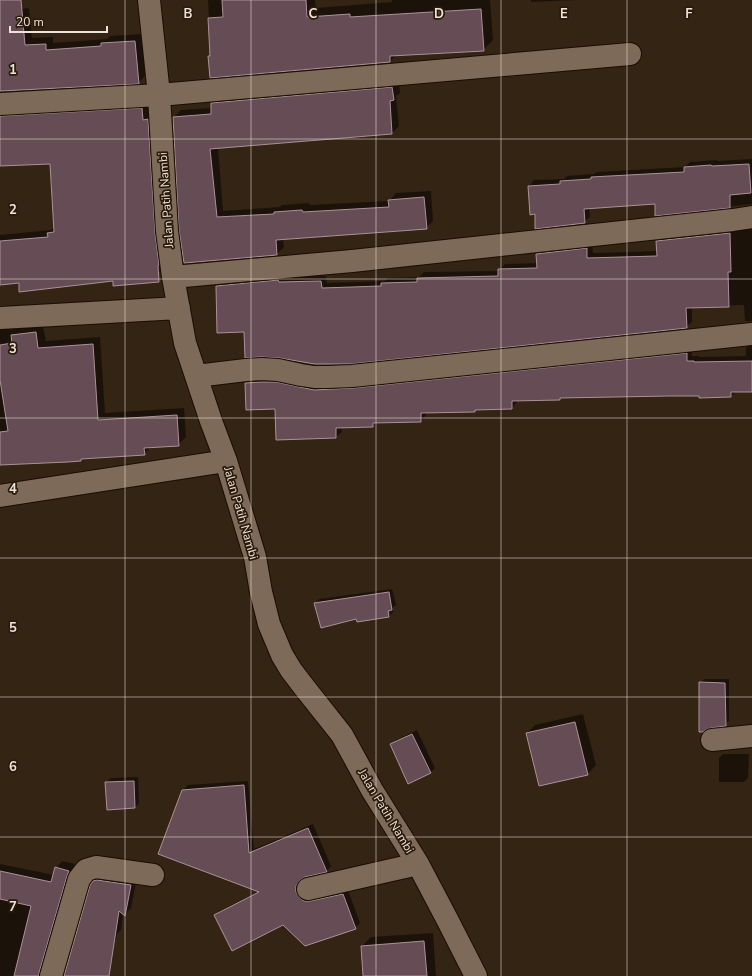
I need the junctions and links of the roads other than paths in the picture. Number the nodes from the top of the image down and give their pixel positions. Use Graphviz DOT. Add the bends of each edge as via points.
graph roads {
  1 [pos="149,0"];
  2 [pos="630,54"];
  3 [pos="159,95"];
  4 [pos="0,104"];
  5 [pos="752,217"];
  6 [pos="173,277"];
  7 [pos="179,308"];
  8 [pos="0,318"];
  9 [pos="752,334"];
  10 [pos="196,376"];
  11 [pos="226,460"];
  12 [pos="0,496"];
  13 [pos="752,736"];
  14 [pos="712,740"];
  15 [pos="418,864"];
  16 [pos="154,875"];
  17 [pos="308,889"];
  18 [pos="51,976"];
  19 [pos="476,976"];
  1 -- 3 [label="street, Jalan Patih Nambi"];
  2 -- 3 [label="street"];
  3 -- 4 [label="street"];
  3 -- 6 [label="street, Jalan Patih Nambi" via="167,231"];
  5 -- 6 [label="street" via="352,261"];
  6 -- 7 [label="street, Jalan Patih Nambi"];
  7 -- 8 [label="street"];
  7 -- 10 [label="street, Jalan Patih Nambi" via="185,343"];
  9 -- 10 [label="street" via="328,378 262,369"];
  10 -- 11 [label="street, Jalan Patih Nambi"];
  11 -- 12 [label="street"];
  11 -- 15 [label="street, Jalan Patih Nambi" via="255,557 269,624 282,655 342,735 372,790"];
  13 -- 14 [label="street"];
  15 -- 17 [label="street"];
  15 -- 19 [label="street, Jalan Patih Nambi"];
  16 -- 18 [label="street" via="96,867 86,870 79,880"];
}
